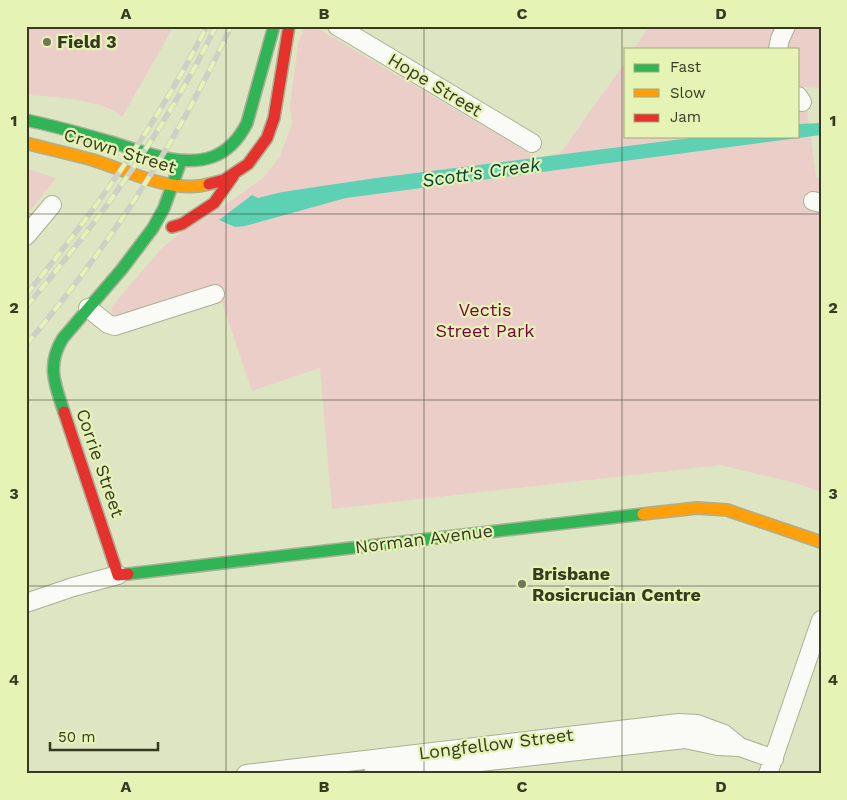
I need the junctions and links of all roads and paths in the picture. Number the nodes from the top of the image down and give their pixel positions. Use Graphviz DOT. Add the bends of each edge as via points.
graph roads {
  1 [pos="274,26"];
  2 [pos="289,26"];
  3 [pos="337,26"];
  4 [pos="786,26"];
  5 [pos="778,48"];
  6 [pos="26,120"];
  7 [pos="26,143"];
  8 [pos="532,143"];
  9 [pos="184,161"];
  10 [pos="232,176"];
  11 [pos="172,186"];
  12 [pos="184,187"];
  13 [pos="52,206"];
  14 [pos="26,236"];
  15 [pos="154,247"];
  16 [pos="122,269"];
  17 [pos="215,294"];
  18 [pos="88,308"];
  19 [pos="821,542"];
  20 [pos="118,575"];
  21 [pos="26,603"];
  22 [pos="821,620"];
  23 [pos="740,747"];
  24 [pos="771,766"];
  25 [pos="246,774"];
  26 [pos="373,774"];
  1 -- 9 [label="street" via="252,110 242,133 222,153 204,160"];
  2 -- 10 [label="street" via="272,128 255,158"];
  3 -- 8 [label="street, Hope Street"];
  4 -- 5 [label="street"];
  6 -- 9 [label="street, Crown Street"];
  7 -- 11 [label="street, Crown Street"];
  9 -- 11 [label="street"];
  9 -- 12 [label="street"];
  10 -- 12 [label="street, Crown Street" via="206,186"];
  10 -- 12 [label="street" via="214,202 168,231 181,205"];
  11 -- 12 [label="street, Crown Street"];
  11 -- 16 [label="street" via="158,220"];
  13 -- 14 [label="street"];
  15 -- 16 [label="street"];
  16 -- 18 [label="street"];
  17 -- 18 [label="street" via="115,326"];
  18 -- 20 [label="street, Corrie Street" via="58,344 52,372"];
  19 -- 20 [label="street, Norman Avenue" via="727,510 697,508"];
  20 -- 21 [label="street, Norman Avenue"];
  22 -- 24 [label="street"];
  23 -- 24 [label="street, Longfellow Street"];
  23 -- 25 [label="street, Longfellow Street" via="724,734 697,724 678,723"];
  23 -- 26 [label="street, Longfellow Street" via="678,739"];
}
